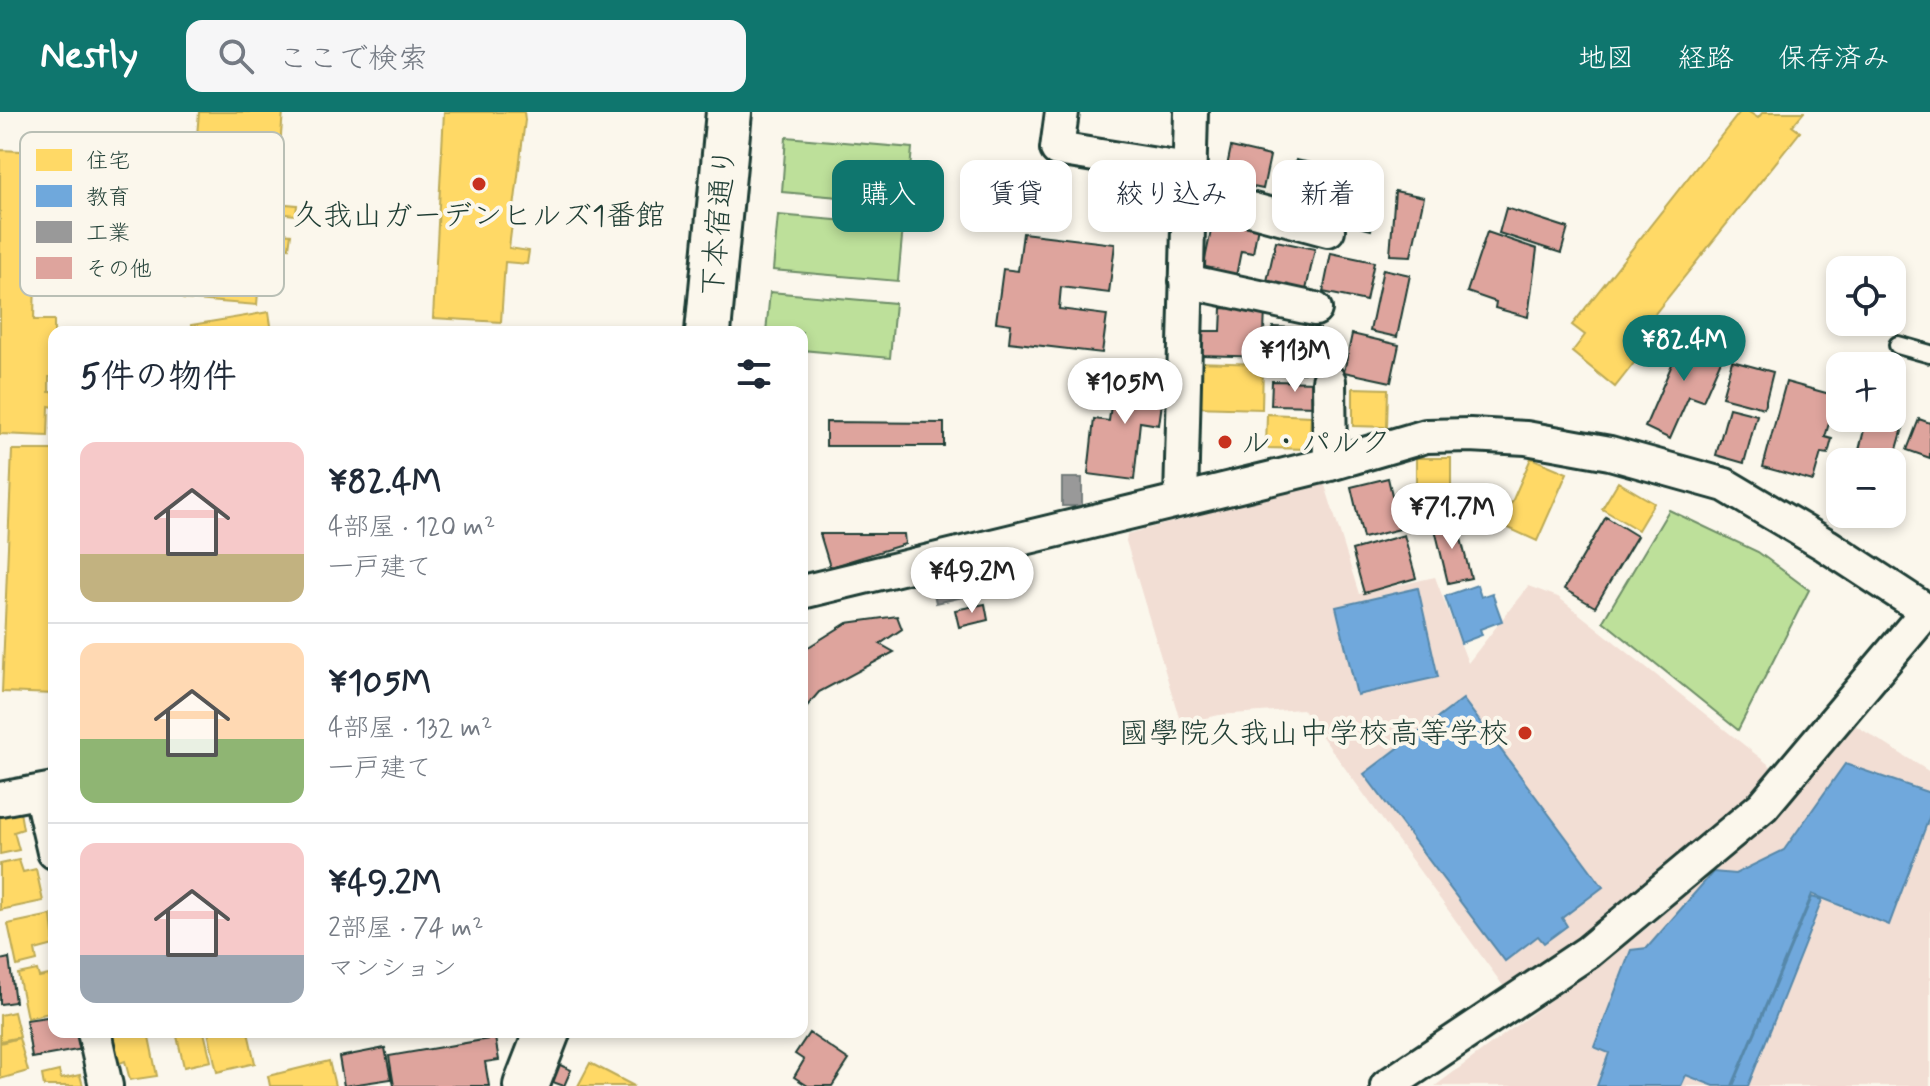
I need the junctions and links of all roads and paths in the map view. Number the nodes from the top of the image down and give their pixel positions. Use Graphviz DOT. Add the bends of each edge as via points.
graph roads {
  1 [pos="729,112"];
  2 [pos="1062,112"];
  3 [pos="1191,112"];
  4 [pos="1102,160"];
  5 [pos="1189,160"];
  6 [pos="1187,232"];
  7 [pos="1186,281"];
  8 [pos="1315,309"];
  9 [pos="709,326"];
  10 [pos="1898,345"];
  11 [pos="1930,354"];
  12 [pos="1329,381"];
  13 [pos="1330,464"];
  14 [pos="1181,500"];
  15 [pos="808,591"];
  16 [pos="1928,612"];
  17 [pos="47,790"];
  18 [pos="0,799"];
  19 [pos="95,1038"];
  20 [pos="545,1038"];
  21 [pos="106,1086"];
  22 [pos="526,1086"];
  23 [pos="1387,1086"];
  1 -- 9 [label="street, 下本宿通り"];
  2 -- 4 [label="street" via="1057,149"];
  3 -- 5 [label="street"];
  6 -- 7 [label="street"];
  7 -- 8 [label="street"];
  7 -- 14 [label="street"];
  10 -- 11 [label="lane"];
  12 -- 13 [label="street"];
  13 -- 14 [label="street"];
  13 -- 16 [label="street" via="1426,436 1470,435 1526,438 1651,463 1725,485"];
  14 -- 15 [label="street"];
  16 -- 23 [label="street" via="1763,806 1588,952"];
  17 -- 18 [label="street"];
  19 -- 21 [label="street"];
  20 -- 22 [label="street"];
}
